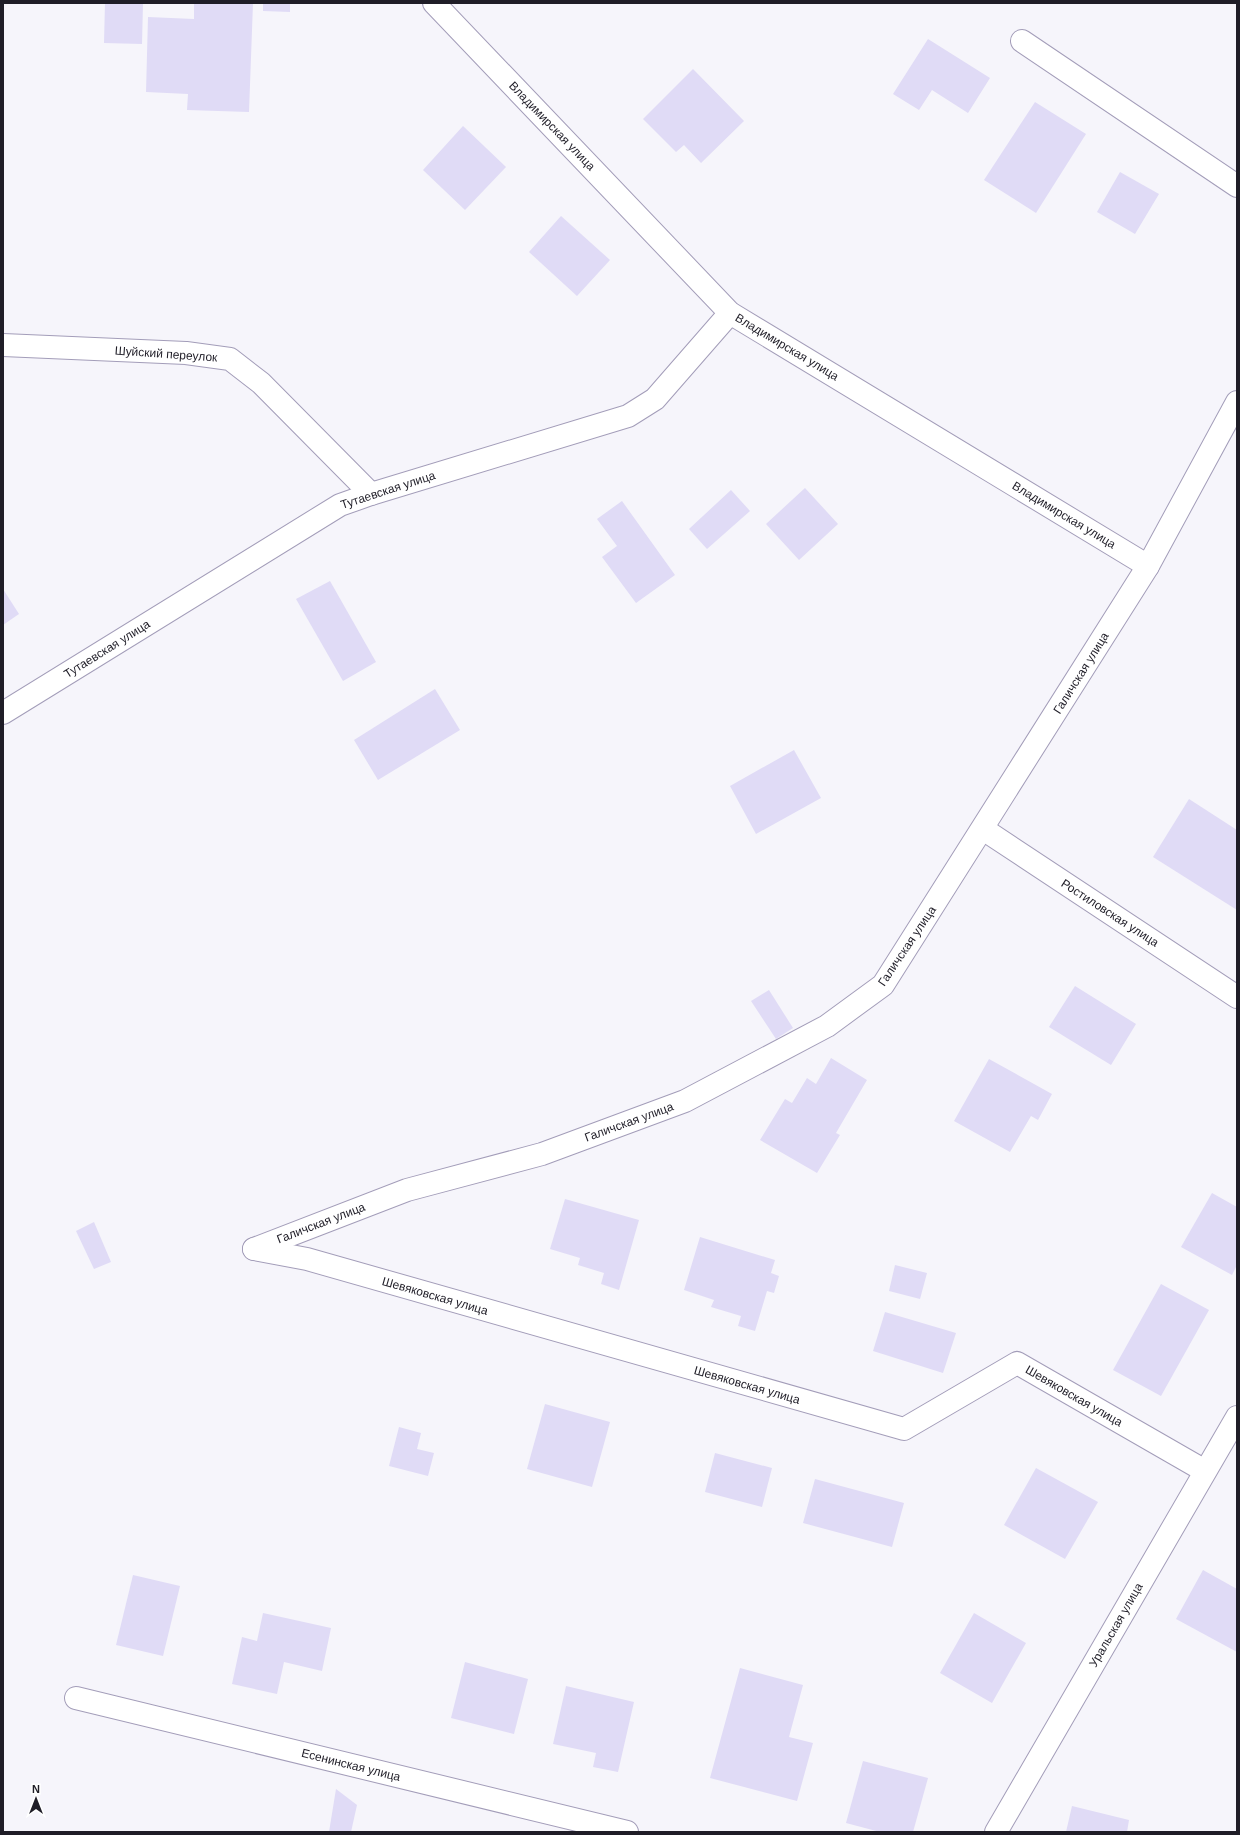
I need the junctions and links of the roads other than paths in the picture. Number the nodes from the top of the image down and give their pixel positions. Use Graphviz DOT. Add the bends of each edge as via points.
graph roads {
  1 [pos="434,3"];
  2 [pos="1022,41"];
  3 [pos="1237,186"];
  4 [pos="730,313"];
  5 [pos="3,345"];
  6 [pos="1237,402"];
  7 [pos="1232,427"];
  8 [pos="371,494"];
  9 [pos="1148,566"];
  10 [pos="3,713"];
  11 [pos="983,829"];
  12 [pos="1237,997"];
  13 [pos="254,1249"];
  14 [pos="1237,1418"];
  15 [pos="1205,1471"];
  16 [pos="76,1698"];
  17 [pos="627,1832"];
  18 [pos="996,1832"];
  1 -- 4 [label="street, Владимирская улица"];
  2 -- 3 [label="street"];
  4 -- 8 [label="street, Тутаевская улица" via="655,399 628,416"];
  4 -- 9 [label="street, Владимирская улица"];
  5 -- 8 [label="street, Шуйский переулок" via="186,353 230,359 262,383"];
  6 -- 7 [label="street, Галичская улица"];
  7 -- 9 [label="street, Галичская улица"];
  8 -- 10 [label="street, Тутаевская улица" via="340,505"];
  9 -- 11 [label="street, Галичская улица"];
  11 -- 12 [label="street, Ростиловская улица"];
  11 -- 13 [label="street, Галичская улица" via="883,985 827,1026 685,1101 542,1154 406,1190"];
  13 -- 15 [label="street, Шевяковская улица" via="315,1261 904,1429 1018,1363"];
  14 -- 15 [label="street, Уральская улица"];
  15 -- 18 [label="street, Уральская улица"];
  16 -- 17 [label="street, Есенинская улица"];
}
